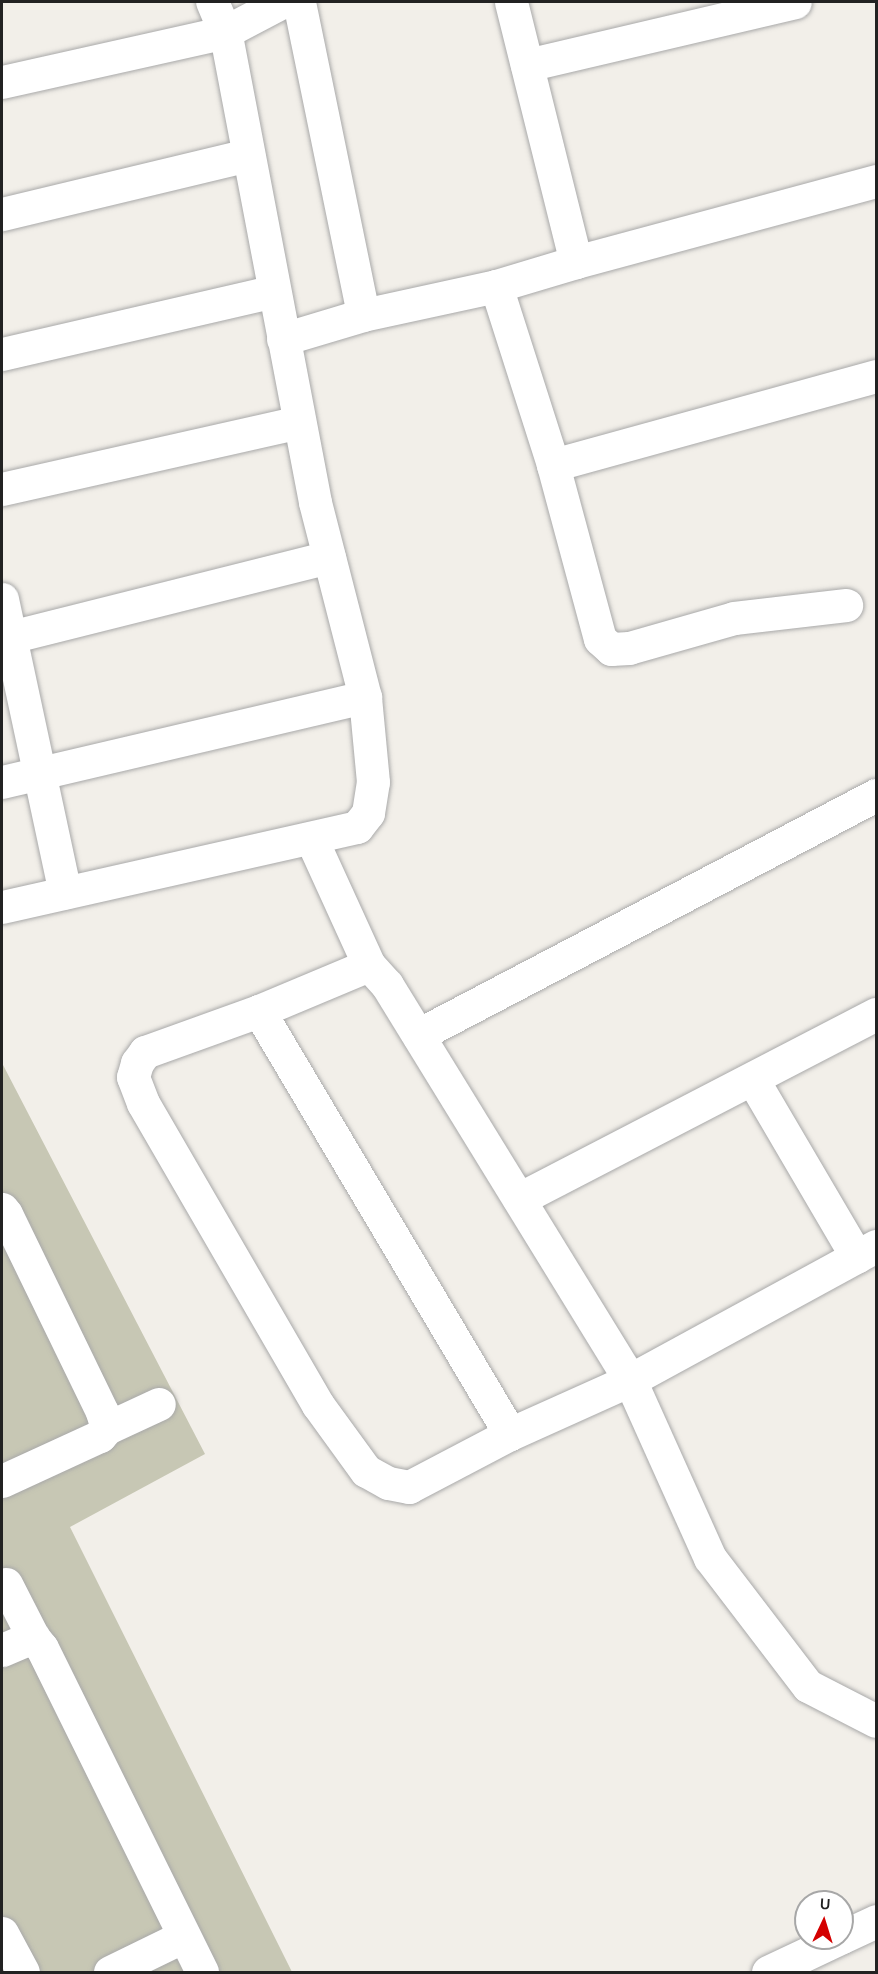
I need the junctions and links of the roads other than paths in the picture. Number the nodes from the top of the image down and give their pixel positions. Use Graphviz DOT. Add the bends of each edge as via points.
graph roads {
  1 [pos="212,2"];
  2 [pos="282,2"];
  3 [pos="299,2"];
  4 [pos="511,2"];
  5 [pos="795,2"];
  6 [pos="225,32"];
  7 [pos="527,65"];
  8 [pos="2,82"];
  9 [pos="248,155"];
  10 [pos="876,181"];
  11 [pos="2,214"];
  12 [pos="576,262"];
  13 [pos="496,286"];
  14 [pos="274,291"];
  15 [pos="363,315"];
  16 [pos="283,339"];
  17 [pos="2,354"];
  18 [pos="876,376"];
  19 [pos="299,422"];
  20 [pos="553,465"];
  21 [pos="2,489"];
  22 [pos="329,557"];
  23 [pos="2,599"];
  24 [pos="846,605"];
  25 [pos="6,638"];
  26 [pos="365,697"];
  27 [pos="40,775"];
  28 [pos="2,782"];
  29 [pos="876,795"];
  30 [pos="311,838"];
  31 [pos="65,892"];
  32 [pos="2,907"];
  33 [pos="369,965"];
  34 [pos="260,1011"];
  35 [pos="876,1014"];
  36 [pos="418,1035"];
  37 [pos="753,1080"];
  38 [pos="519,1199"];
  39 [pos="2,1209"];
  40 [pos="867,1251"];
  41 [pos="630,1380"];
  42 [pos="159,1404"];
  43 [pos="107,1428"];
  44 [pos="510,1434"];
  45 [pos="2,1481"];
  46 [pos="6,1584"];
  47 [pos="33,1637"];
  48 [pos="2,1650"];
  49 [pos="876,1721"];
  50 [pos="876,1920"];
  51 [pos="854,1931"];
  52 [pos="2,1933"];
  53 [pos="184,1936"];
  54 [pos="815,1950"];
  55 [pos="23,1972"];
  56 [pos="110,1972"];
  57 [pos="202,1972"];
  58 [pos="768,1972"];
  1 -- 6 [label="street"];
  2 -- 6 [label="street"];
  3 -- 15 [label="street"];
  4 -- 7 [label="street"];
  5 -- 7 [label="street"];
  6 -- 8 [label="street"];
  6 -- 9 [label="street"];
  7 -- 12 [label="street"];
  9 -- 11 [label="street"];
  9 -- 14 [label="street"];
  10 -- 12 [label="street"];
  12 -- 13 [label="street"];
  13 -- 15 [label="street"];
  13 -- 20 [label="street"];
  14 -- 16 [label="street"];
  14 -- 17 [label="street"];
  15 -- 16 [label="street"];
  16 -- 19 [label="street"];
  18 -- 20 [label="street"];
  19 -- 21 [label="street"];
  19 -- 22 [label="street"];
  20 -- 24 [label="street" via="600,639 611,649 629,648 734,618"];
  22 -- 25 [label="street"];
  22 -- 26 [label="street"];
  23 -- 25 [label="street"];
  25 -- 27 [label="street"];
  26 -- 27 [label="street"];
  26 -- 30 [label="street" via="373,782 368,813 357,827"];
  27 -- 28 [label="street"];
  27 -- 31 [label="street"];
  29 -- 36 [label="street"];
  30 -- 31 [label="street"];
  30 -- 33 [label="street"];
  31 -- 32 [label="street"];
  33 -- 34 [label="street"];
  33 -- 36 [label="street" via="387,985"];
  34 -- 44 [label="street"];
  34 -- 44 [label="street" via="145,1052 133,1077 143,1103 318,1405 366,1471 388,1483 409,1487"];
  35 -- 37 [label="street"];
  36 -- 38 [label="street"];
  37 -- 38 [label="street"];
  37 -- 40 [label="street"];
  38 -- 41 [label="street"];
  39 -- 43 [label="street"];
  40 -- 41 [label="street"];
  41 -- 44 [label="street"];
  41 -- 49 [label="street" via="710,1558 808,1686"];
  42 -- 43 [label="street"];
  43 -- 45 [label="street" via="100,1436"];
  46 -- 47 [label="street"];
  47 -- 48 [label="street"];
  47 -- 53 [label="street" via="42,1648"];
  50 -- 51 [label="street"];
  52 -- 55 [label="street"];
  53 -- 56 [label="street"];
  53 -- 57 [label="street"];
  54 -- 58 [label="street"];
}
